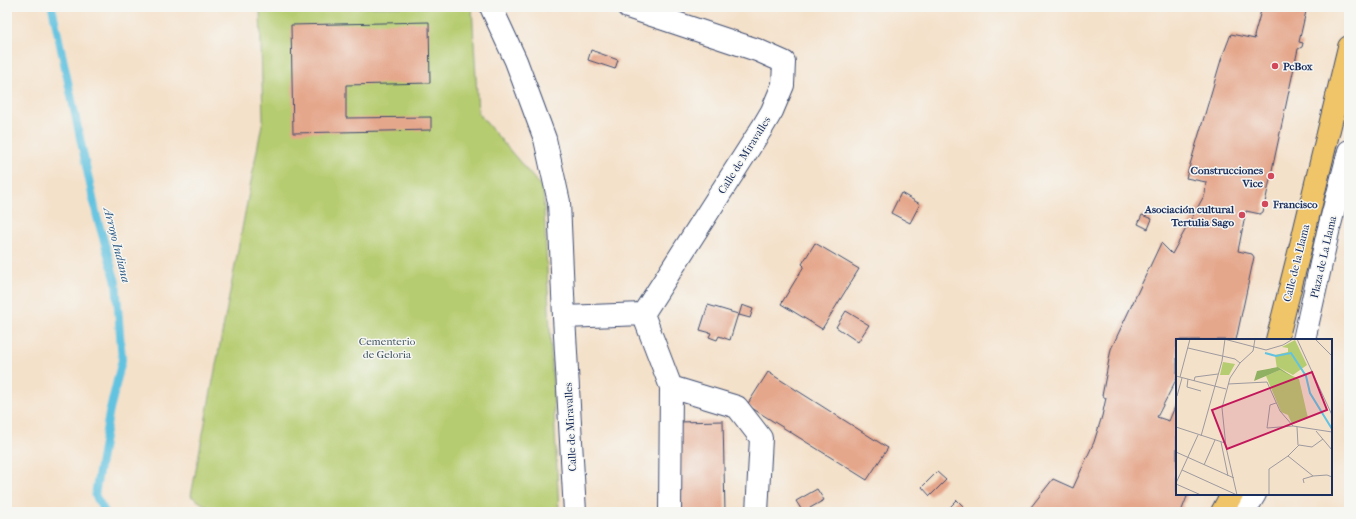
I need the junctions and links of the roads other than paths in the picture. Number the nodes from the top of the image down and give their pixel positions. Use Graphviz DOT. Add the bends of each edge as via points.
graph roads {
  1 [pos="491,7"];
  2 [pos="628,7"];
  3 [pos="1347,62"];
  4 [pos="1349,151"];
  5 [pos="643,314"];
  6 [pos="564,317"];
  7 [pos="1277,339"];
  8 [pos="1304,339"];
  9 [pos="671,387"];
  10 [pos="1231,495"];
  11 [pos="1255,495"];
  12 [pos="575,512"];
  13 [pos="670,512"];
  14 [pos="757,512"];
  15 [pos="1222,512"];
  16 [pos="1244,512"];
  1 -- 6 [label="street, Calle de Miravalles" via="516,61 545,139 559,202"];
  2 -- 5 [label="street, Calle de Miravalles" via="757,50 784,62 783,85 772,111"];
  3 -- 7 [label="main road, Calle de la Llama"];
  4 -- 8 [label="street, Plaza de La Llama"];
  5 -- 6 [label="street"];
  5 -- 9 [label="street"];
  6 -- 12 [label="street, Calle de Miravalles"];
  9 -- 13 [label="street"];
  9 -- 14 [label="street" via="737,407 761,438"];
  10 -- 15 [label="main road"];
  11 -- 16 [label="street"];
}
